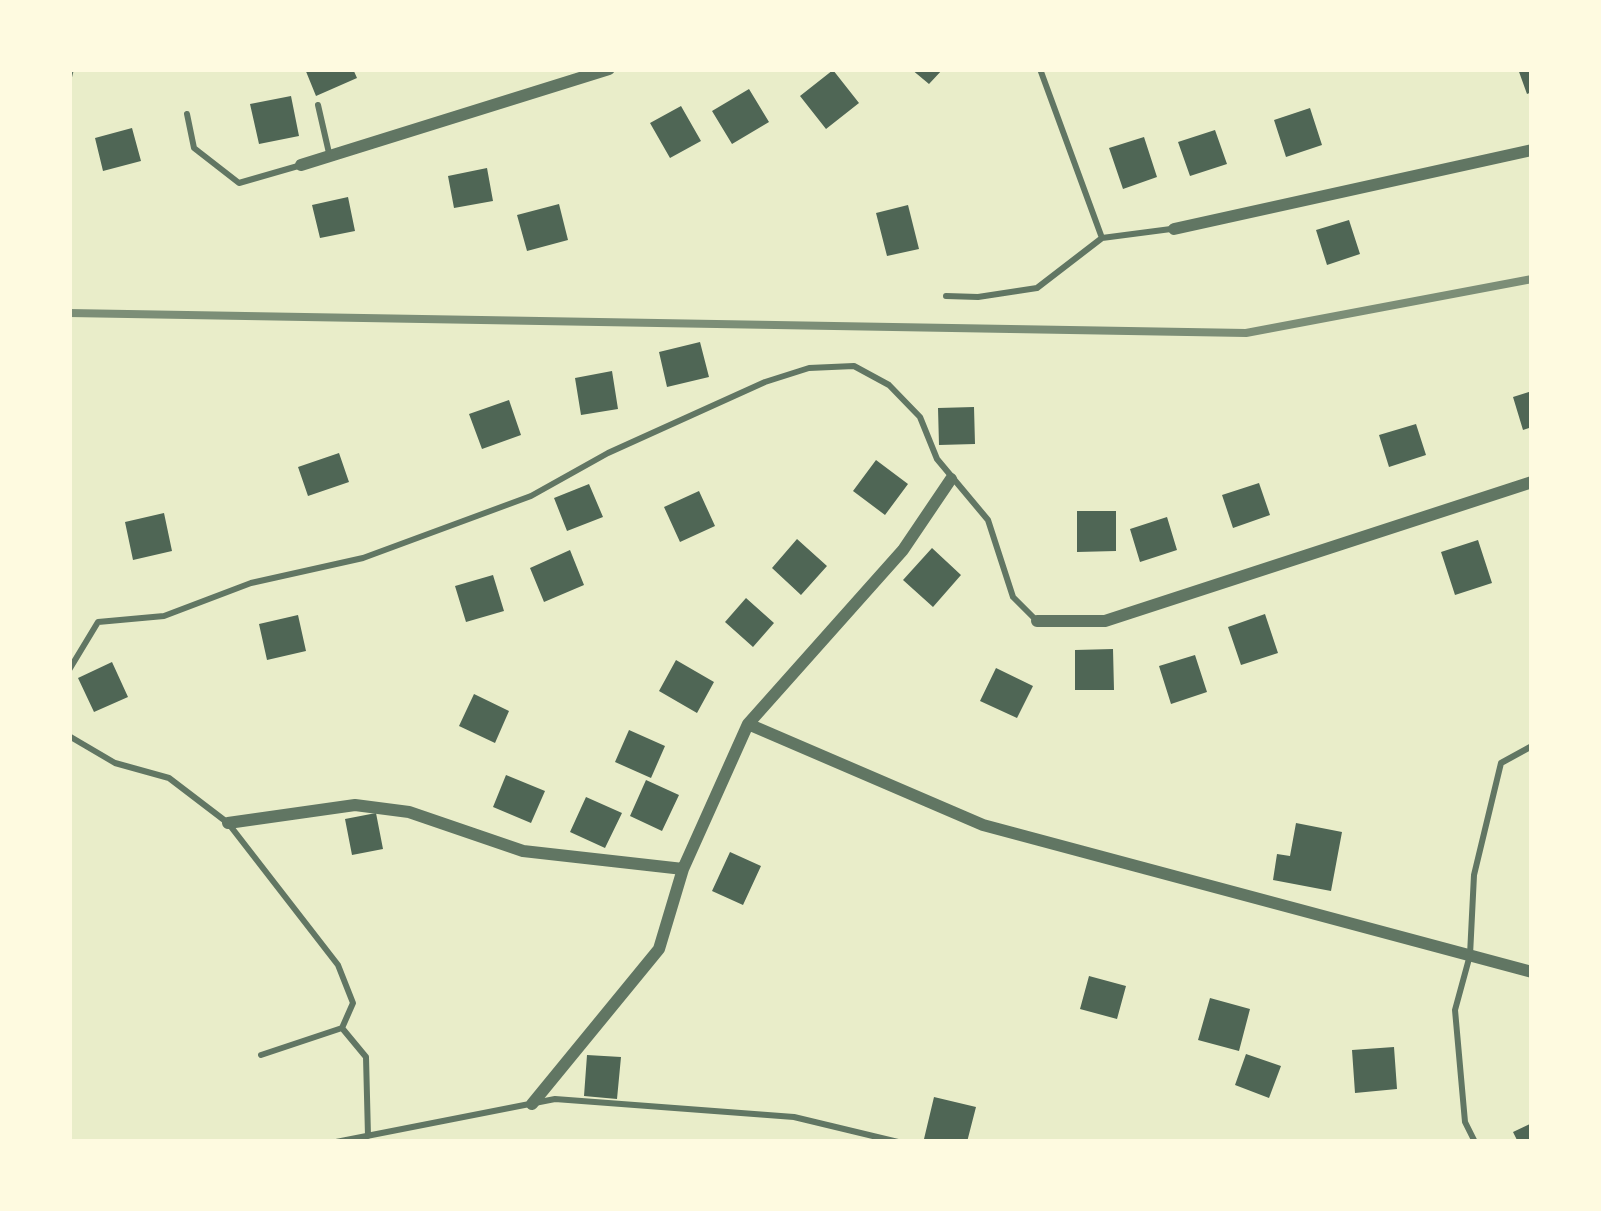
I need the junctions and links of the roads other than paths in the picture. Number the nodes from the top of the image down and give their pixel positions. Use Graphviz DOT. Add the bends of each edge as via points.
graph roads {
  1 [pos="609,69"];
  2 [pos="1040,69"];
  3 [pos="318,105"];
  4 [pos="187,114"];
  5 [pos="1532,150"];
  6 [pos="329,156"];
  7 [pos="301,165"];
  8 [pos="1174,229"];
  9 [pos="1102,238"];
  10 [pos="946,296"];
  11 [pos="951,479"];
  12 [pos="1532,482"];
  13 [pos="1037,621"];
  14 [pos="69,670"];
  15 [pos="748,724"];
  16 [pos="69,736"];
  17 [pos="1532,746"];
  18 [pos="228,823"];
  19 [pos="682,869"];
  20 [pos="1470,955"];
  21 [pos="1532,973"];
  22 [pos="342,1028"];
  23 [pos="261,1055"];
  24 [pos="532,1104"];
  25 [pos="368,1136"];
  26 [pos="336,1142"];
  27 [pos="898,1142"];
  28 [pos="1474,1142"];
  1 -- 6 [label="street"];
  2 -- 9 [label="lane"];
  3 -- 6 [label="lane"];
  4 -- 7 [label="lane" via="194,148 239,183"];
  5 -- 8 [label="street"];
  6 -- 7 [label="street"];
  8 -- 9 [label="lane"];
  9 -- 10 [label="lane" via="1037,288"];
  11 -- 13 [label="lane" via="988,520 1012,597"];
  11 -- 14 [label="lane" via="920,417 889,386 854,366 809,368 608,453 531,496 363,558 251,583 164,616 98,622"];
  11 -- 15 [label="street" via="903,550"];
  12 -- 13 [label="street" via="1105,621"];
  15 -- 19 [label="street"];
  15 -- 20 [label="street" via="983,825"];
  16 -- 18 [label="lane" via="115,763 169,778"];
  17 -- 20 [label="lane" via="1501,763 1474,875"];
  18 -- 19 [label="street" via="355,805 409,812 523,851"];
  18 -- 22 [label="lane" via="338,965 353,1003"];
  19 -- 24 [label="street" via="659,949"];
  20 -- 21 [label="street"];
  20 -- 28 [label="lane" via="1455,1010 1465,1122"];
  22 -- 23 [label="lane"];
  22 -- 25 [label="lane" via="366,1057"];
  24 -- 25 [label="lane"];
  24 -- 27 [label="lane" via="555,1099 794,1118"];
  25 -- 26 [label="lane"];
}
